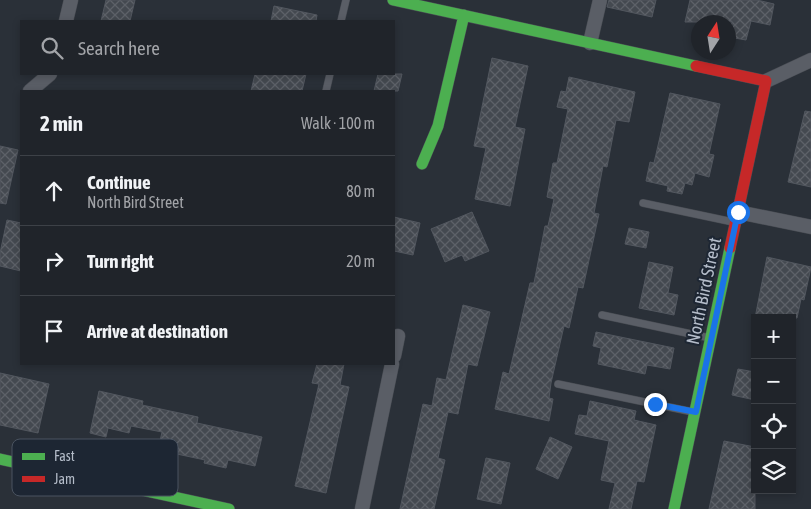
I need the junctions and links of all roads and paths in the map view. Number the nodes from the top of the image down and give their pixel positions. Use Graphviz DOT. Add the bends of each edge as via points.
graph roads {
  1 [pos="70,0"];
  2 [pos="346,0"];
  3 [pos="393,0"];
  4 [pos="600,0"];
  5 [pos="464,15"];
  6 [pos="66,20"];
  7 [pos="341,20"];
  8 [pos="590,43"];
  9 [pos="811,60"];
  10 [pos="49,75"];
  11 [pos="330,75"];
  12 [pos="766,81"];
  13 [pos="31,90"];
  14 [pos="326,90"];
  15 [pos="422,164"];
  16 [pos="643,203"];
  17 [pos="737,217"];
  18 [pos="811,227"];
  19 [pos="602,315"];
  20 [pos="398,336"];
  21 [pos="712,338"];
  22 [pos="395,351"];
  23 [pos="392,365"];
  24 [pos="558,384"];
  25 [pos="696,412"];
  26 [pos="169,496"];
  27 [pos="229,509"];
  28 [pos="362,509"];
  29 [pos="674,509"];
  1 -- 6 [label="street"];
  2 -- 7 [label="lane"];
  3 -- 5 [label="street"];
  4 -- 8 [label="street"];
  5 -- 8 [label="street"];
  5 -- 15 [label="street" via="438,126"];
  8 -- 12 [label="street"];
  9 -- 12 [label="street"];
  10 -- 13 [label="street"];
  11 -- 14 [label="lane"];
  12 -- 17 [label="street, North Bird Street"];
  16 -- 17 [label="lane"];
  17 -- 18 [label="street"];
  17 -- 21 [label="street, North Bird Street"];
  19 -- 21 [label="lane"];
  20 -- 22 [label="street"];
  21 -- 25 [label="street, North Bird Street"];
  23 -- 28 [label="street"];
  24 -- 25 [label="lane"];
  25 -- 29 [label="street, North Bird Street"];
  26 -- 27 [label="street"];
}
